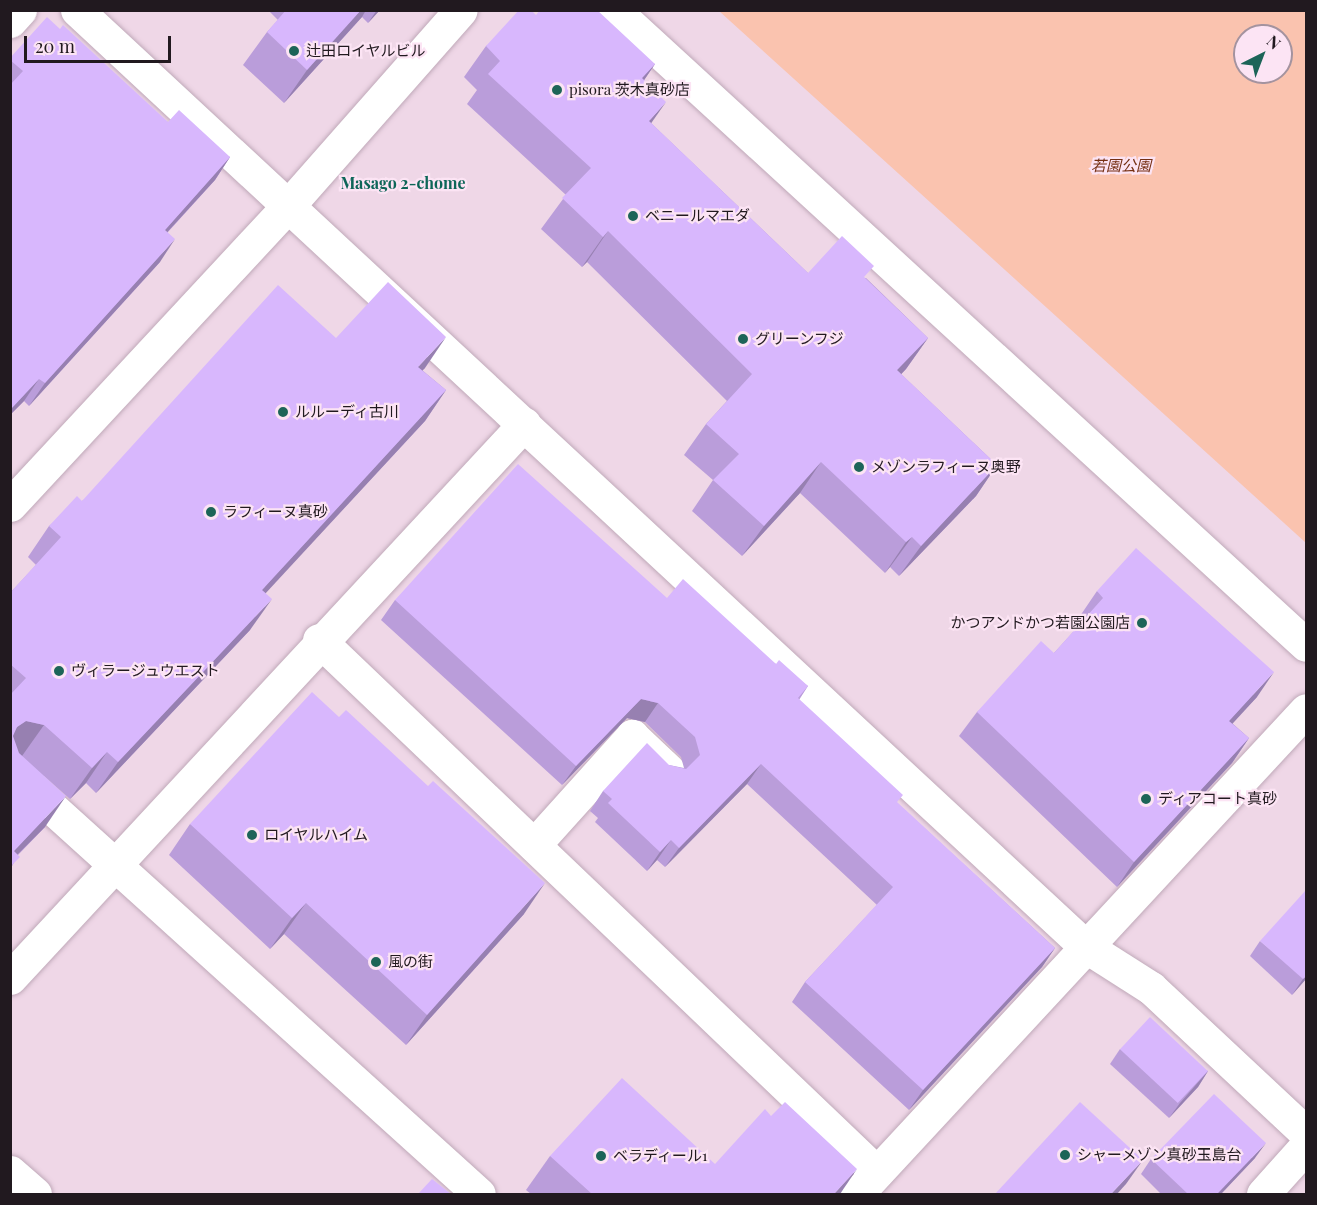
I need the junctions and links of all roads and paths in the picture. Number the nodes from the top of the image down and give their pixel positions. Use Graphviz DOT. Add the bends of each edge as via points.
graph roads {
  1 [pos="20,10"];
  2 [pos="77,10"];
  3 [pos="461,10"];
  4 [pos="614,10"];
  5 [pos="10,21"];
  6 [pos="288,206"];
  7 [pos="524,424"];
  8 [pos="10,505"];
  9 [pos="319,640"];
  10 [pos="1306,645"];
  11 [pos="1306,710"];
  12 [pos="10,770"];
  13 [pos="668,770"];
  14 [pos="534,845"];
  15 [pos="114,865"];
  16 [pos="1085,946"];
  17 [pos="10,978"];
  18 [pos="1306,1133"];
  19 [pos="1306,1146"];
  20 [pos="10,1172"];
  21 [pos="866,1183"];
  22 [pos="35,1194"];
  23 [pos="479,1194"];
  24 [pos="1263,1194"];
  1 -- 5 [label="street"];
  2 -- 6 [label="street"];
  3 -- 6 [label="street"];
  4 -- 10 [label="street"];
  6 -- 7 [label="street"];
  6 -- 8 [label="street"];
  7 -- 9 [label="street"];
  7 -- 16 [label="street"];
  9 -- 14 [label="street"];
  9 -- 15 [label="street"];
  11 -- 16 [label="street"];
  12 -- 15 [label="street"];
  13 -- 14 [label="street" via="632,736"];
  14 -- 21 [label="street"];
  15 -- 17 [label="street"];
  15 -- 23 [label="street"];
  16 -- 18 [label="street" via="1151,987"];
  16 -- 21 [label="street"];
  19 -- 24 [label="street"];
  20 -- 22 [label="street"];
}
